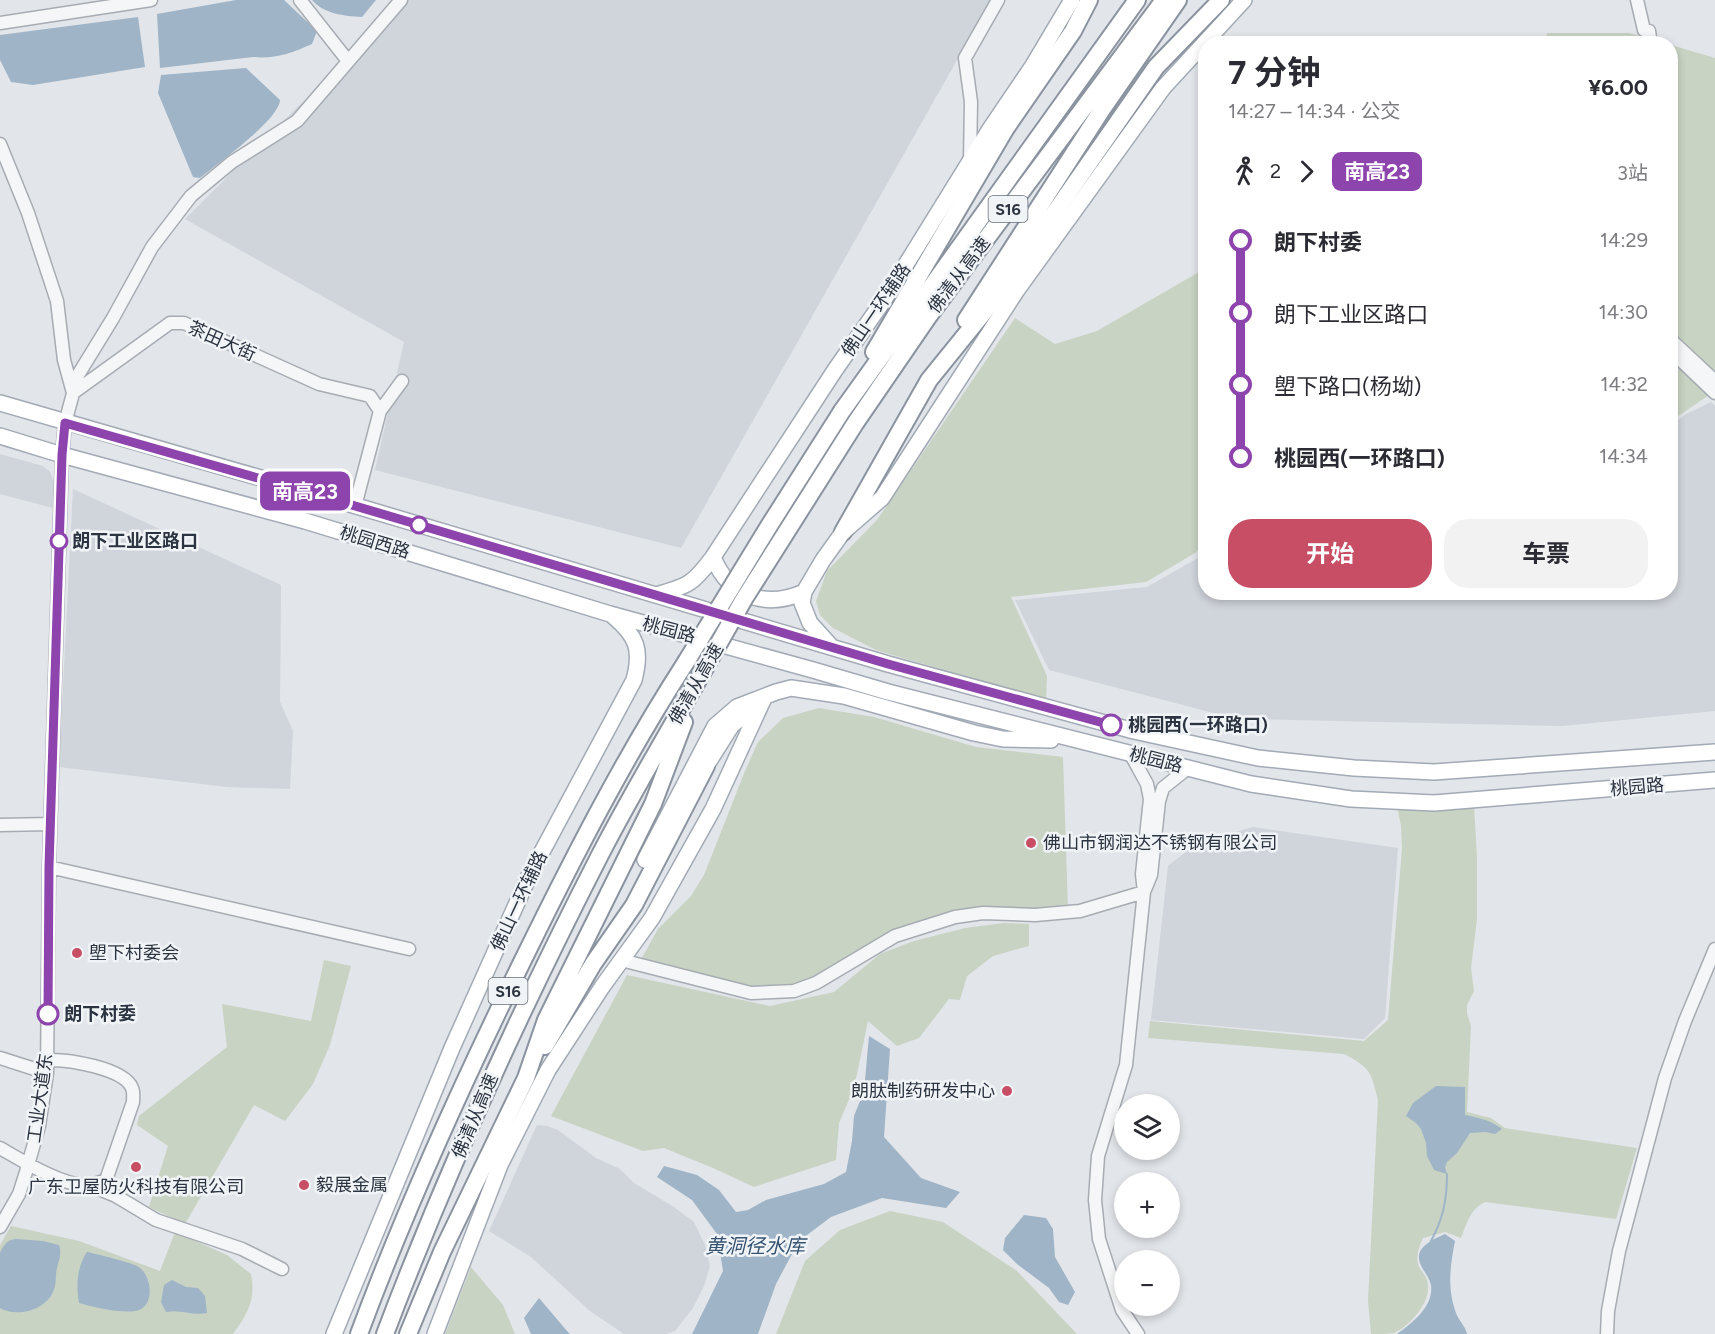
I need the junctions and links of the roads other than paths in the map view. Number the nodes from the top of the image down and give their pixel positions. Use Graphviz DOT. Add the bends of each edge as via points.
graph roads {
  1 [pos="151,0"];
  2 [pos="300,0"];
  3 [pos="401,0"];
  4 [pos="998,0"];
  5 [pos="1072,0"];
  6 [pos="1089,0"];
  7 [pos="1137,0"];
  8 [pos="1164,0"];
  9 [pos="1178,0"];
  10 [pos="1221,0"];
  11 [pos="1244,0"];
  12 [pos="1637,0"];
  13 [pos="0,23"];
  14 [pos="1648,35"];
  15 [pos="1210,36"];
  16 [pos="1198,49"];
  17 [pos="348,61"];
  18 [pos="0,144"];
  19 [pos="970,162"];
  20 [pos="1678,346"];
  21 [pos="1678,358"];
  22 [pos="929,380"];
  23 [pos="402,381"];
  24 [pos="1715,381"];
  25 [pos="73,393"];
  26 [pos="1715,393"];
  27 [pos="852,397"];
  28 [pos="0,403"];
  29 [pos="380,411"];
  30 [pos="849,417"];
  31 [pos="65,423"];
  32 [pos="0,436"];
  33 [pos="62,455"];
  34 [pos="355,506"];
  35 [pos="843,532"];
  36 [pos="713,557"];
  37 [pos="804,592"];
  38 [pos="656,595"];
  39 [pos="610,614"];
  40 [pos="832,647"];
  41 [pos="702,673"];
  42 [pos="764,698"];
  43 [pos="1078,740"];
  44 [pos="1130,753"];
  45 [pos="1715,753"];
  46 [pos="706,766"];
  47 [pos="1188,768"];
  48 [pos="1715,780"];
  49 [pos="50,824"];
  50 [pos="0,825"];
  51 [pos="645,860"];
  52 [pos="49,867"];
  53 [pos="1144,892"];
  54 [pos="409,949"];
  55 [pos="1715,949"];
  56 [pos="621,960"];
  57 [pos="593,964"];
  58 [pos="1715,967"];
  59 [pos="0,1058"];
  60 [pos="47,1060"];
  61 [pos="47,1073"];
  62 [pos="526,1078"];
  63 [pos="0,1148"];
  64 [pos="28,1164"];
  65 [pos="89,1185"];
  66 [pos="462,1212"];
  67 [pos="0,1227"];
  68 [pos="282,1269"];
  69 [pos="334,1334"];
  70 [pos="359,1334"];
  71 [pos="385,1334"];
  72 [pos="408,1334"];
  73 [pos="418,1334"];
  74 [pos="435,1334"];
  75 [pos="1138,1334"];
  76 [pos="1607,1334"];
  77 [pos="1613,1334"];
  1 -- 13 [label="street"];
  2 -- 17 [label="street"];
  3 -- 17 [label="street, 工业大道东"];
  4 -- 19 [label="street" via="965,58 971,102"];
  5 -- 19 [label="main road, 佛山一环辅路"];
  6 -- 27 [label="highway" via="880,339"];
  7 -- 27 [label="highway, 佛清从高速 / S16"];
  8 -- 30 [label="highway, 佛清从高速 / S16"];
  9 -- 22 [label="highway" via="1005,257"];
  10 -- 22 [label="highway" via="1156,67 993,301"];
  11 -- 15 [label="main road"];
  12 -- 14 [label="street"];
  16 -- 35 [label="main road" via="1162,88 1017,290 882,498"];
  17 -- 25 [label="street, 工业大道东" via="297,120 232,162 192,196 152,247 78,375"];
  18 -- 25 [label="street" via="57,301 64,360"];
  19 -- 36 [label="main road, 佛山一环辅路" via="884,300"];
  20 -- 24 [label="street"];
  21 -- 26 [label="street"];
  22 -- 35 [label="highway"];
  23 -- 29 [label="street"];
  25 -- 29 [label="street, 茶田大街" via="170,323 184,323 319,384 370,396"];
  25 -- 31 [label="street, 工业大道东"];
  27 -- 30 [label="highway, 佛清从高速 / S16"];
  28 -- 31 [label="main road, 桃园西路"];
  29 -- 34 [label="street"];
  30 -- 41 [label="highway, 佛清从高速 / S16, bridge"];
  30 -- 70 [label="highway, 佛清从高速 / S16, bridge" via="769,526 653,713 586,833 501,1004 420,1184"];
  31 -- 33 [label="street, 工业大道东"];
  31 -- 34 [label="main road, 桃园西路"];
  32 -- 33 [label="main road, 桃园西路"];
  33 -- 39 [label="main road, 桃园西路" via="305,520"];
  33 -- 49 [label="street, 工业大道东"];
  34 -- 38 [label="main road, 桃园西路"];
  35 -- 37 [label="main road"];
  36 -- 37 [label="main road" via="724,578 753,598 772,600"];
  36 -- 38 [label="main road, 佛山一环辅路" via="695,580"];
  37 -- 40 [label="main road" via="805,615"];
  38 -- 40 [label="main road, 桃园路"];
  39 -- 43 [label="main road, 桃园路" via="888,692"];
  39 -- 69 [label="main road, 佛山一环辅路" via="634,640 638,651 634,680 529,876 452,1048"];
  40 -- 45 [label="main road, 桃园路" via="1134,731 1258,758 1434,772"];
  41 -- 62 [label="highway" via="653,804 546,1020"];
  41 -- 71 [label="highway, 佛清从高速 / S16" via="601,854 508,1044 477,1109"];
  42 -- 43 [label="main road" via="791,688 811,690 1003,739"];
  42 -- 46 [label="main road" via="732,725"];
  42 -- 51 [label="main road" via="737,707 715,726"];
  42 -- 56 [label="main road" via="713,809 652,918"];
  43 -- 44 [label="main road, 桃园路"];
  44 -- 47 [label="main road, 桃园路"];
  44 -- 53 [label="street" via="1147,784 1150,799 1142,874"];
  46 -- 57 [label="highway" via="634,905"];
  47 -- 48 [label="main road, 桃园路" via="1251,784 1351,799 1434,803"];
  47 -- 53 [label="street" via="1163,788 1151,875"];
  49 -- 50 [label="street"];
  49 -- 52 [label="street, 工业大道东"];
  51 -- 57 [label="highway"];
  52 -- 54 [label="street"];
  52 -- 60 [label="street, 工业大道东"];
  53 -- 56 [label="street" via="1080,911 954,917 895,936 816,983 794,991 750,993"];
  53 -- 75 [label="street" via="1126,1065 1098,1156 1095,1200 1099,1239 1122,1310"];
  55 -- 76 [label="street" via="1665,1078 1619,1251"];
  56 -- 74 [label="main road" via="548,1070 500,1165"];
  57 -- 62 [label="highway"];
  58 -- 77 [label="street" via="1672,1073 1630,1241"];
  59 -- 61 [label="street"];
  60 -- 61 [label="street, 工业大道东"];
  60 -- 65 [label="street" via="114,1072 133,1089 133,1102 106,1180"];
  61 -- 64 [label="street, 工业大道东" via="39,1126"];
  62 -- 66 [label="highway"];
  63 -- 64 [label="street"];
  64 -- 65 [label="street" via="75,1185"];
  64 -- 67 [label="street, 工业大道东" via="19,1194"];
  65 -- 68 [label="street" via="156,1220 242,1249"];
  66 -- 72 [label="highway"];
  66 -- 73 [label="highway"];
}
